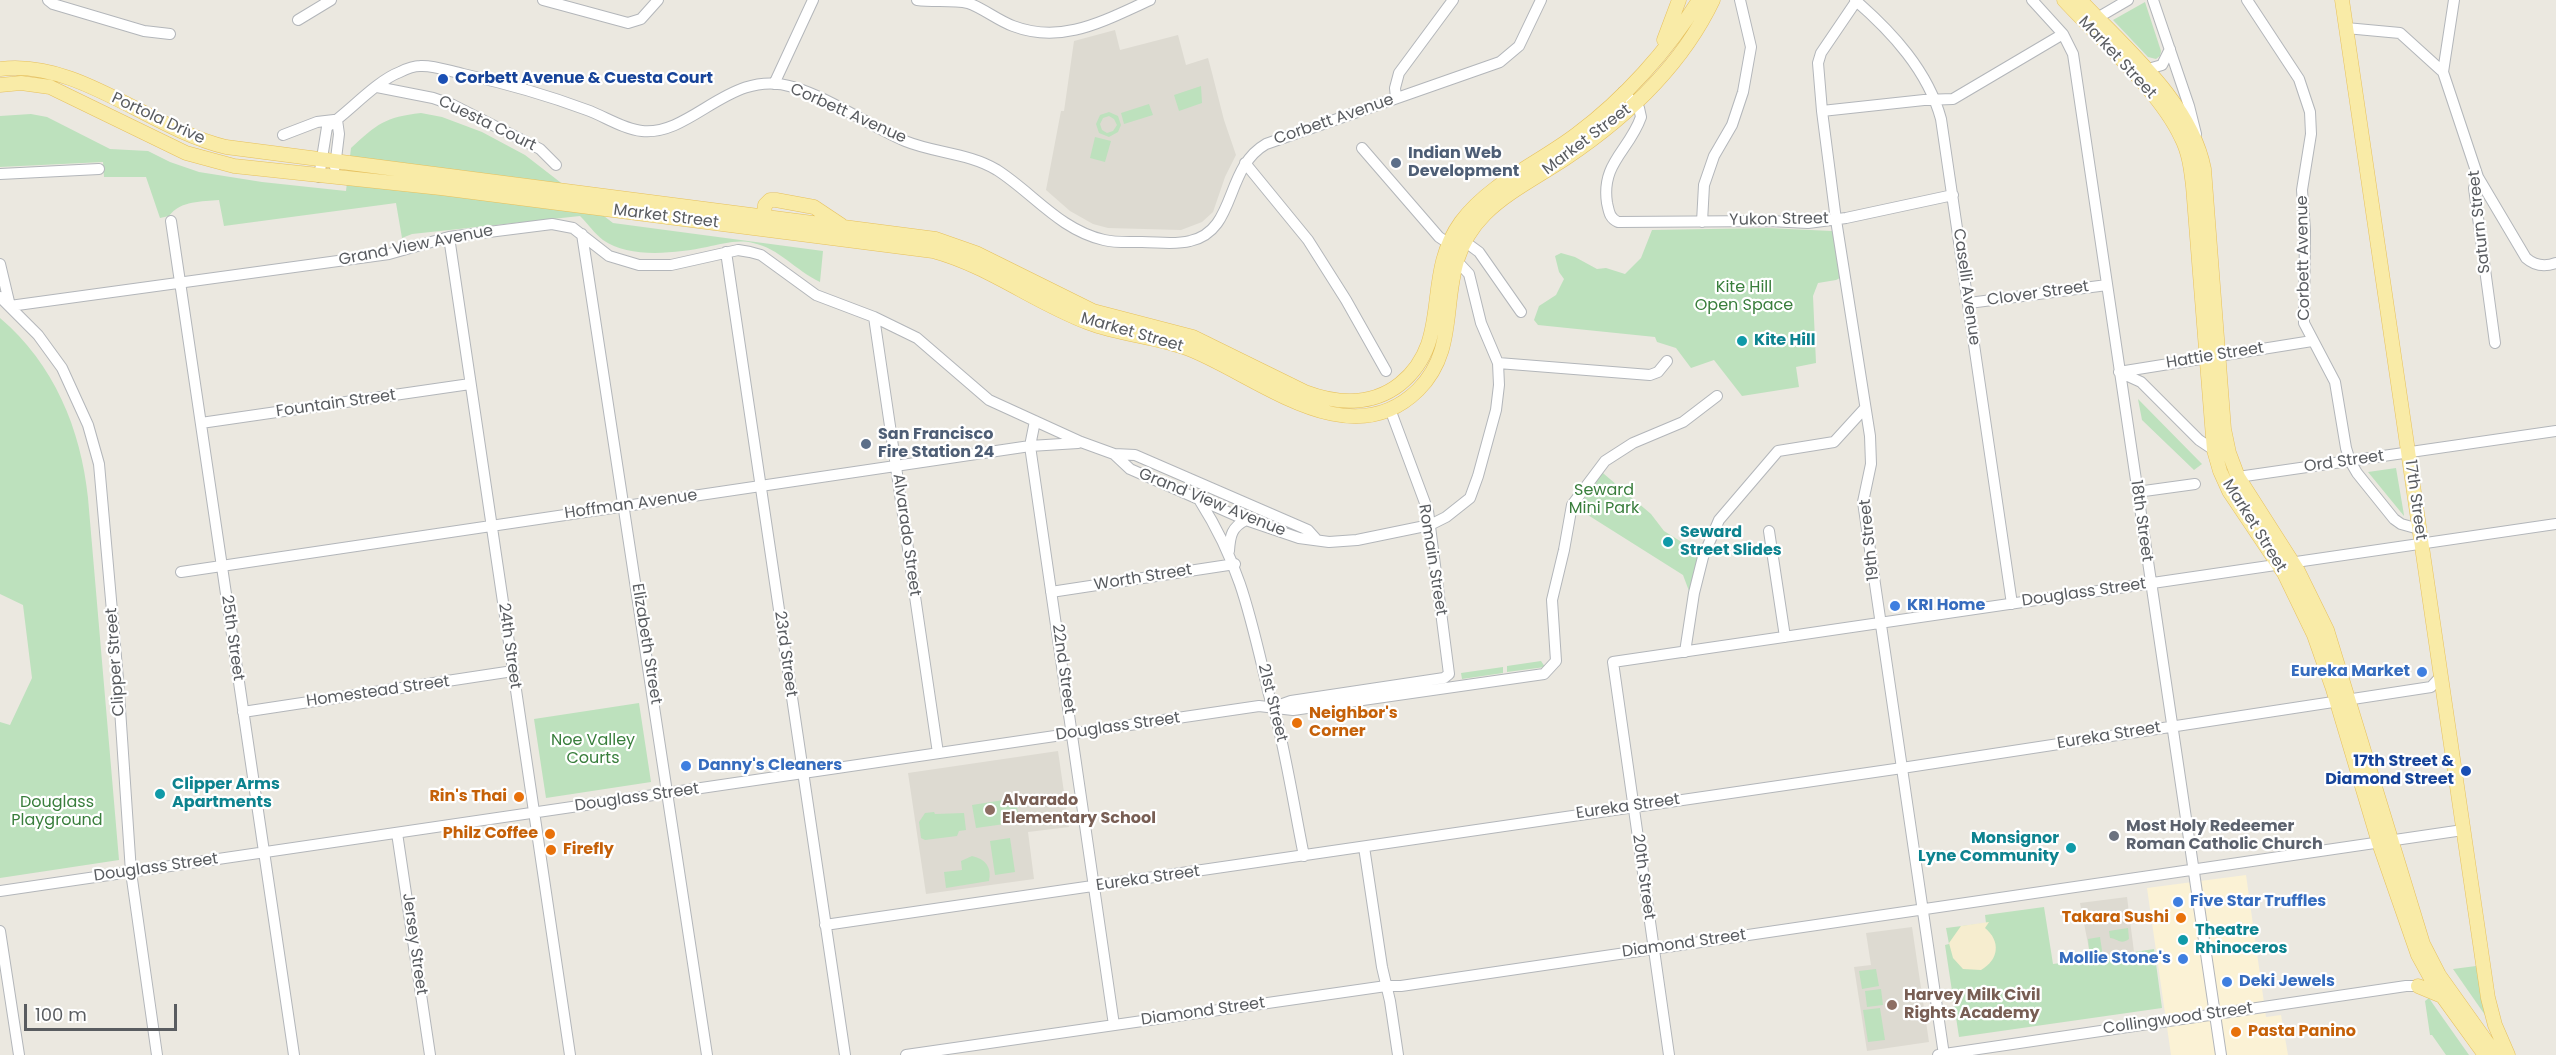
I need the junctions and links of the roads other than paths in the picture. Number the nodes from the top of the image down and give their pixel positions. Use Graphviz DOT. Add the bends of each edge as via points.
graph roads {
  1 [pos="48,0"];
  2 [pos="331,0"];
  3 [pos="543,0"];
  4 [pos="658,0"];
  5 [pos="813,0"];
  6 [pos="916,0"];
  7 [pos="1150,0"];
  8 [pos="1453,0"];
  9 [pos="1541,0"];
  10 [pos="1679,0"];
  11 [pos="1713,0"];
  12 [pos="1740,0"];
  13 [pos="1856,0"];
  14 [pos="2032,0"];
  15 [pos="2064,0"];
  16 [pos="2080,0"];
  17 [pos="2128,0"];
  18 [pos="2153,0"];
  19 [pos="2247,0"];
  20 [pos="2342,0"];
  21 [pos="2454,0"];
  22 [pos="1695,7"];
  23 [pos="298,20"];
  24 [pos="2092,21"];
  25 [pos="2346,28"];
  26 [pos="170,34"];
  27 [pos="2063,34"];
  28 [pos="2170,49"];
  29 [pos="1656,58"];
  30 [pos="0,69"];
  31 [pos="2145,70"];
  32 [pos="2442,72"];
  33 [pos="774,84"];
  34 [pos="0,85"];
  35 [pos="377,87"];
  36 [pos="1623,92"];
  37 [pos="1396,98"];
  38 [pos="1936,101"];
  39 [pos="1635,104"];
  40 [pos="1822,111"];
  41 [pos="337,120"];
  42 [pos="283,135"];
  43 [pos="2198,143"];
  44 [pos="1362,148"];
  45 [pos="321,160"];
  46 [pos="335,162"];
  47 [pos="1245,163"];
  48 [pos="556,165"];
  49 [pos="99,169"];
  50 [pos="0,174"];
  51 [pos="319,177"];
  52 [pos="2478,177"];
  53 [pos="333,178"];
  54 [pos="1953,195"];
  55 [pos="762,216"];
  56 [pos="1836,220"];
  57 [pos="171,221"];
  58 [pos="1702,222"];
  59 [pos="769,230"];
  60 [pos="582,234"];
  61 [pos="449,237"];
  62 [pos="1464,241"];
  63 [pos="1448,243"];
  64 [pos="726,252"];
  65 [pos="1456,260"];
  66 [pos="2556,263"];
  67 [pos="0,264"];
  68 [pos="180,282"];
  69 [pos="2107,285"];
  70 [pos="0,297"];
  71 [pos="1969,303"];
  72 [pos="10,306"];
  73 [pos="1521,312"];
  74 [pos="874,317"];
  75 [pos="2312,341"];
  76 [pos="2495,343"];
  77 [pos="2213,356"];
  78 [pos="1667,361"];
  79 [pos="1498,363"];
  80 [pos="1386,371"];
  81 [pos="2120,372"];
  82 [pos="470,384"];
  83 [pos="1717,396"];
  84 [pos="1865,408"];
  85 [pos="1390,409"];
  86 [pos="1035,421"];
  87 [pos="201,423"];
  88 [pos="2556,431"];
  89 [pos="1081,442"];
  90 [pos="1030,446"];
  91 [pos="2214,450"];
  92 [pos="2408,453"];
  93 [pos="1114,454"];
  94 [pos="2350,461"];
  95 [pos="896,466"];
  96 [pos="2238,477"];
  97 [pos="2195,484"];
  98 [pos="760,486"];
  99 [pos="2137,492"];
  100 [pos="1200,501"];
  101 [pos="625,506"];
  102 [pos="1246,520"];
  103 [pos="2556,524"];
  104 [pos="1430,525"];
  105 [pos="491,526"];
  106 [pos="2419,529"];
  107 [pos="1769,531"];
  108 [pos="1317,540"];
  109 [pos="2421,543"];
  110 [pos="1229,553"];
  111 [pos="2286,563"];
  112 [pos="1234,564"];
  113 [pos="222,566"];
  114 [pos="181,572"];
  115 [pos="2151,583"];
  116 [pos="1052,592"];
  117 [pos="2012,604"];
  118 [pos="1881,623"];
  119 [pos="1785,637"];
  120 [pos="1685,652"];
  121 [pos="1613,662"];
  122 [pos="513,671"];
  123 [pos="1444,678"];
  124 [pos="2437,691"];
  125 [pos="2343,700"];
  126 [pos="1274,707"];
  127 [pos="243,712"];
  128 [pos="2173,725"];
  129 [pos="1072,734"];
  130 [pos="938,753"];
  131 [pos="1902,768"];
  132 [pos="802,773"];
  133 [pos="668,793"];
  134 [pos="1633,806"];
  135 [pos="534,813"];
  136 [pos="2463,830"];
  137 [pos="397,833"];
  138 [pos="2385,842"];
  139 [pos="1364,848"];
  140 [pos="264,852"];
  141 [pos="1304,856"];
  142 [pos="2194,870"];
  143 [pos="131,872"];
  144 [pos="1094,887"];
  145 [pos="0,891"];
  146 [pos="1923,909"];
  147 [pos="825,925"];
  148 [pos="0,931"];
  149 [pos="1653,949"];
  150 [pos="1386,986"];
  151 [pos="2418,986"];
  152 [pos="2442,996"];
  153 [pos="2215,1014"];
  154 [pos="1114,1025"];
  155 [pos="977,1050"];
  156 [pos="19,1055"];
  157 [pos="157,1055"];
  158 [pos="294,1055"];
  159 [pos="430,1055"];
  160 [pos="570,1055"];
  161 [pos="707,1055"];
  162 [pos="844,1055"];
  163 [pos="906,1055"];
  164 [pos="1398,1055"];
  165 [pos="1669,1055"];
  166 [pos="1942,1055"];
  167 [pos="2221,1055"];
  168 [pos="2485,1055"];
  169 [pos="2496,1055"];
  170 [pos="2508,1055"];
  1 -- 26 [label="street" via="137,29"];
  2 -- 23 [label="street"];
  3 -- 4 [label="street" via="628,23 641,19"];
  5 -- 33 [label="street"];
  6 -- 7 [label="street" via="967,3 1012,26 1041,34 1087,28"];
  8 -- 37 [label="street" via="1399,73"];
  9 -- 37 [label="street, Corbett Avenue" via="1520,46 1504,60"];
  10 -- 29 [label="main road"];
  11 -- 22 [label="main road, Market Street"];
  12 -- 58 [label="street" via="1751,47 1732,125 1704,185"];
  13 -- 38 [label="street, Caselli Avenue" via="1903,48"];
  13 -- 40 [label="street, 19th Street" via="1821,53 1818,63"];
  14 -- 27 [label="street, 18th Street"];
  15 -- 24 [label="main road, Market Street"];
  16 -- 24 [label="main road, Market Street"];
  17 -- 24 [label="street"];
  18 -- 28 [label="street"];
  19 -- 75 [label="street, Corbett Avenue" via="2299,79 2310,112 2311,134 2302,190 2302,310"];
  20 -- 25 [label="main road, 17th Street"];
  21 -- 32 [label="street, Saturn Street"];
  22 -- 29 [label="main road, Market Street"];
  22 -- 39 [label="main road, Market Street" via="1673,64"];
  24 -- 31 [label="main road, Market Street"];
  24 -- 77 [label="main road, Market Street" via="2157,100 2186,148"];
  25 -- 32 [label="street" via="2400,33"];
  25 -- 92 [label="main road, 17th Street"];
  27 -- 38 [label="street" via="1953,99"];
  27 -- 69 [label="street, 18th Street" via="2073,54"];
  28 -- 31 [label="street" via="2162,64"];
  28 -- 43 [label="street"];
  29 -- 36 [label="main road, Market Street"];
  30 -- 45 [label="main road, Portola Drive" via="32,68 65,75 203,141 246,151"];
  31 -- 43 [label="main road, Market Street" via="2181,110"];
  32 -- 52 [label="street, Saturn Street"];
  33 -- 35 [label="street, Corbett Avenue" via="757,83 731,92 672,125 643,131 567,102 430,66 403,70"];
  33 -- 47 [label="street, Corbett Avenue" via="795,87 906,141 996,169 1064,222 1104,240 1176,243 1205,236 1222,217"];
  34 -- 51 [label="main road, Portola Drive" via="31,84 59,91 173,147 211,161"];
  35 -- 41 [label="street"];
  35 -- 48 [label="street, Cuesta Court" via="453,105 540,149"];
  36 -- 39 [label="street"];
  36 -- 63 [label="main road, Market Street" via="1577,134 1486,196 1468,213"];
  37 -- 47 [label="street, Corbett Avenue" via="1266,144"];
  38 -- 40 [label="street"];
  38 -- 54 [label="street, Caselli Avenue"];
  39 -- 58 [label="street, Yukon Street" via="1641,112 1638,124 1605,183 1608,212 1622,223"];
  39 -- 62 [label="main road, Market Street" via="1595,138 1494,206"];
  40 -- 56 [label="street, 19th Street"];
  41 -- 42 [label="street" via="317,122"];
  41 -- 45 [label="street" via="327,127"];
  41 -- 46 [label="street"];
  43 -- 77 [label="main road, Market Street" via="2205,179"];
  44 -- 63 [label="street"];
  45 -- 46 [label="main road, Portola Drive"];
  45 -- 51 [label="street"];
  46 -- 53 [label="street"];
  46 -- 55 [label="main road, Market Street"];
  47 -- 80 [label="street" via="1308,240"];
  49 -- 50 [label="street"];
  51 -- 53 [label="main road, Portola Drive"];
  52 -- 66 [label="street" via="2526,258 2537,265"];
  52 -- 76 [label="street, Saturn Street" via="2474,188"];
  53 -- 59 [label="main road, Market Street"];
  54 -- 56 [label="street, Yukon Street"];
  54 -- 71 [label="street, Caselli Avenue"];
  55 -- 59 [label="main road"];
  55 -- 63 [label="main road, Market Street" via="767,202 784,200 814,207 843,226 950,243 1093,311 1193,337 1305,392 1345,401 1363,401 1384,394 1417,365 1433,330 1438,280"];
  56 -- 58 [label="street, Yukon Street"];
  56 -- 84 [label="street, 19th Street"];
  57 -- 68 [label="street, 25th Street"];
  59 -- 85 [label="main road, Market Street" via="946,255 1088,323 1188,349 1310,409 1355,416"];
  60 -- 61 [label="street, Grand View Avenue" via="552,224"];
  60 -- 64 [label="street, Grand View Avenue" via="609,256 639,265 671,265"];
  60 -- 101 [label="street, Elizabeth Street"];
  61 -- 68 [label="street, Grand View Avenue" via="389,254"];
  61 -- 82 [label="street, 24th Street"];
  62 -- 65 [label="main road, Market Street"];
  62 -- 73 [label="street" via="1479,252"];
  64 -- 74 [label="street, Grand View Avenue" via="738,250 761,255 816,295"];
  64 -- 98 [label="street, 23rd Street"];
  65 -- 79 [label="street, Grand View Avenue" via="1469,274 1481,323"];
  65 -- 85 [label="main road, Market Street" via="1446,333 1436,365 1417,390"];
  67 -- 72 [label="street"];
  68 -- 72 [label="street, Grand View Avenue"];
  68 -- 87 [label="street, 25th Street"];
  69 -- 71 [label="street, Clover Street"];
  69 -- 81 [label="street, 18th Street"];
  70 -- 72 [label="street, Clipper Street"];
  71 -- 117 [label="street, Caselli Avenue"];
  72 -- 143 [label="street, Clipper Street" via="62,368 84,414 96,454 106,529"];
  74 -- 86 [label="street, Grand View Avenue" via="917,338 989,400"];
  74 -- 95 [label="street, Alvarado Street"];
  75 -- 77 [label="street, Hattie Street"];
  75 -- 94 [label="street, Corbett Avenue" via="2335,382"];
  77 -- 81 [label="street, Hattie Street"];
  77 -- 91 [label="main road, Market Street"];
  77 -- 96 [label="main road, Market Street" via="2226,441"];
  78 -- 79 [label="street" via="1650,375"];
  79 -- 104 [label="street, Grand View Avenue" via="1496,410 1470,498"];
  81 -- 91 [label="street" via="2141,382"];
  81 -- 99 [label="street, 18th Street"];
  82 -- 87 [label="street, Fountain Street"];
  82 -- 105 [label="street, 24th Street"];
  83 -- 126 [label="street, Douglass Street" via="1683,422 1633,443 1605,461 1572,505 1552,600 1556,661 1544,674 1293,710"];
  84 -- 118 [label="street, 19th Street" via="1871,464 1863,502"];
  84 -- 120 [label="street" via="1834,442 1778,451 1719,520 1703,557"];
  85 -- 104 [label="street, Romain Street"];
  86 -- 89 [label="street, Grand View Avenue"];
  86 -- 90 [label="street, 22nd Street"];
  87 -- 113 [label="street, 25th Street"];
  88 -- 92 [label="street, Ord Street"];
  89 -- 90 [label="street, Hoffman Avenue"];
  89 -- 93 [label="street, Grand View Avenue"];
  90 -- 95 [label="street, Hoffman Avenue"];
  90 -- 116 [label="street, 22nd Street"];
  91 -- 111 [label="main road, Market Street" via="2229,490"];
  92 -- 94 [label="street, Ord Street"];
  92 -- 106 [label="main road, 17th Street"];
  93 -- 100 [label="street, Grand View Avenue" via="1130,469"];
  93 -- 108 [label="street, Grand View Avenue" via="1136,455 1308,530"];
  94 -- 96 [label="street, Ord Street"];
  94 -- 106 [label="street, Corbett Avenue" via="2394,519"];
  95 -- 98 [label="street, Hoffman Avenue"];
  95 -- 130 [label="street, Alvarado Street"];
  96 -- 111 [label="main road, Market Street"];
  97 -- 99 [label="street"];
  98 -- 101 [label="street, Hoffman Avenue"];
  98 -- 132 [label="street, 23rd Street"];
  99 -- 115 [label="street, 18th Street"];
  100 -- 102 [label="street, Grand View Avenue"];
  100 -- 110 [label="street, 21st Street"];
  101 -- 105 [label="street, Hoffman Avenue"];
  101 -- 133 [label="street, Elizabeth Street"];
  102 -- 108 [label="street, Grand View Avenue"];
  102 -- 110 [label="street" via="1236,525 1230,536"];
  103 -- 109 [label="street, Douglass Street"];
  104 -- 108 [label="street, Grand View Avenue" via="1349,541"];
  104 -- 123 [label="street, Romain Street" via="1449,674"];
  105 -- 113 [label="street, Hoffman Avenue"];
  105 -- 122 [label="street, 24th Street"];
  106 -- 109 [label="main road, 17th Street"];
  107 -- 119 [label="street"];
  109 -- 111 [label="street, Douglass Street"];
  109 -- 124 [label="main road, 17th Street" via="2445,693"];
  110 -- 112 [label="street, 21st Street"];
  111 -- 115 [label="street, Douglass Street"];
  111 -- 125 [label="main road, Market Street"];
  112 -- 116 [label="street, Worth Street"];
  112 -- 126 [label="street, 21st Street"];
  113 -- 114 [label="street, Hoffman Avenue"];
  113 -- 127 [label="street, 25th Street"];
  115 -- 117 [label="street, Douglass Street"];
  115 -- 128 [label="street, 18th Street"];
  116 -- 129 [label="street, 22nd Street"];
  117 -- 118 [label="street, Douglass Street"];
  118 -- 119 [label="street, Douglass Street"];
  118 -- 131 [label="street, 19th Street"];
  119 -- 120 [label="street, Douglass Street"];
  120 -- 121 [label="street, Douglass Street"];
  121 -- 134 [label="street, 20th Street"];
  122 -- 127 [label="street, Homestead Street"];
  122 -- 135 [label="street, 24th Street"];
  123 -- 126 [label="street, Douglass Street" via="1291,701"];
  124 -- 125 [label="street, Eureka Street"];
  124 -- 136 [label="main road, 17th Street"];
  125 -- 128 [label="street, Eureka Street"];
  125 -- 138 [label="main road, Market Street"];
  126 -- 129 [label="street, Douglass Street"];
  126 -- 141 [label="street, 21st Street"];
  127 -- 140 [label="street, 25th Street"];
  128 -- 131 [label="street, Eureka Street"];
  128 -- 142 [label="street, 18th Street"];
  129 -- 130 [label="street, Douglass Street"];
  129 -- 144 [label="street, 22nd Street"];
  130 -- 132 [label="street, Douglass Street"];
  131 -- 134 [label="street, Eureka Street"];
  131 -- 146 [label="street, 19th Street"];
  132 -- 133 [label="street, Douglass Street"];
  132 -- 147 [label="street, 23rd Street"];
  133 -- 135 [label="street, Douglass Street"];
  133 -- 161 [label="street, Elizabeth Street"];
  134 -- 139 [label="street, Eureka Street"];
  134 -- 149 [label="street, 20th Street"];
  135 -- 137 [label="street, Douglass Street"];
  135 -- 160 [label="street, 24th Street"];
  136 -- 138 [label="street, Diamond Street"];
  136 -- 170 [label="main road, 17th Street" via="2488,998"];
  137 -- 140 [label="street, Douglass Street"];
  137 -- 159 [label="street, Jersey Street"];
  138 -- 142 [label="street, Diamond Street"];
  138 -- 152 [label="main road, Market Street" via="2413,944"];
  138 -- 169 [label="main road, Market Street" via="2428,954 2445,985"];
  139 -- 141 [label="street, Eureka Street"];
  139 -- 150 [label="street"];
  140 -- 143 [label="street, Douglass Street"];
  140 -- 158 [label="street, 25th Street"];
  141 -- 144 [label="street, Eureka Street"];
  142 -- 146 [label="street, Diamond Street"];
  142 -- 153 [label="street, 18th Street"];
  143 -- 145 [label="street, Douglass Street"];
  143 -- 157 [label="street, Clipper Street"];
  144 -- 147 [label="street, Eureka Street"];
  144 -- 154 [label="street, 22nd Street"];
  146 -- 149 [label="street, Diamond Street"];
  146 -- 166 [label="street, 19th Street"];
  147 -- 162 [label="street, 23rd Street"];
  148 -- 156 [label="street"];
  149 -- 150 [label="street, Diamond Street"];
  149 -- 165 [label="street, 20th Street"];
  150 -- 154 [label="street, Diamond Street"];
  150 -- 164 [label="street"];
  151 -- 152 [label="main road"];
  151 -- 153 [label="street, Collingwood Street"];
  152 -- 168 [label="main road, Market Street"];
  153 -- 166 [label="street, Collingwood Street"];
  153 -- 167 [label="street, 18th Street"];
  154 -- 155 [label="street, Diamond Street"];
  155 -- 163 [label="street, Diamond Street"];
}
